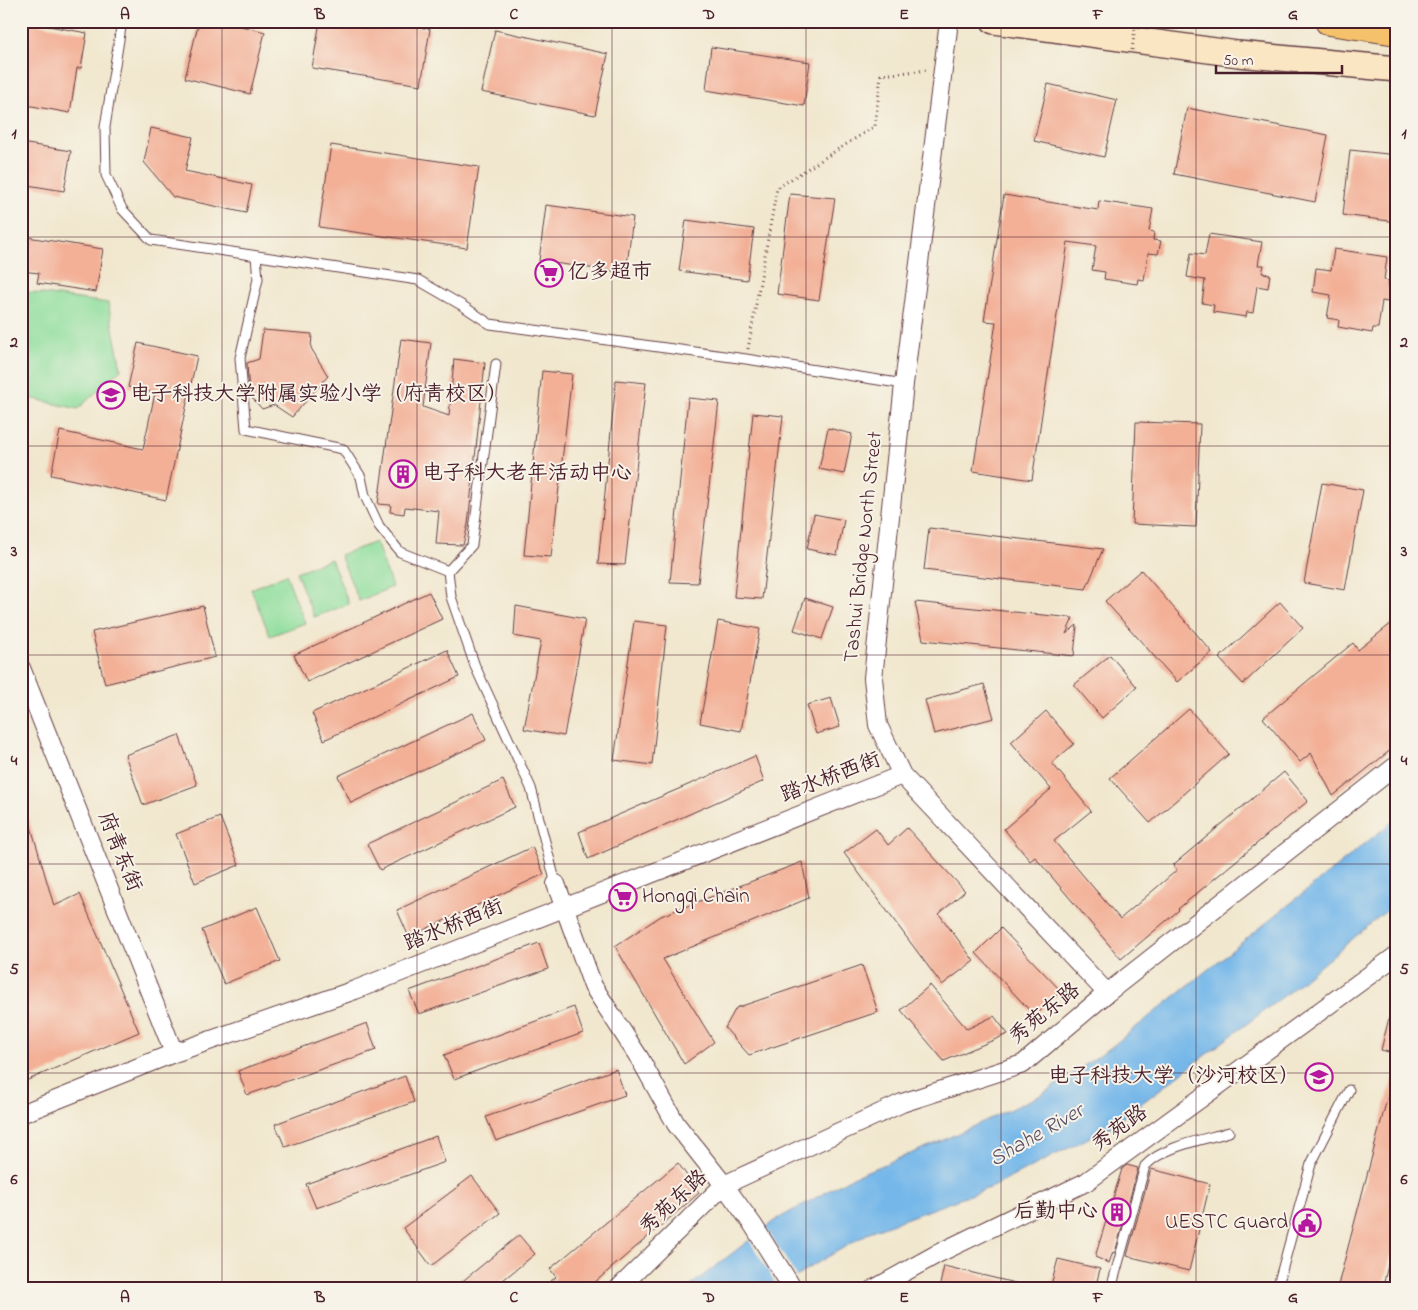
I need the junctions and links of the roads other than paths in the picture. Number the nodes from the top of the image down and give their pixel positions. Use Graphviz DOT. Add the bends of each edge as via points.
graph roads {
  1 [pos="122,21"];
  2 [pos="949,21"];
  3 [pos="994,21"];
  4 [pos="1329,21"];
  5 [pos="1397,31"];
  6 [pos="1397,69"];
  7 [pos="256,256"];
  8 [pos="496,364"];
  9 [pos="904,384"];
  10 [pos="448,571"];
  11 [pos="21,668"];
  12 [pos="1397,765"];
  13 [pos="902,774"];
  14 [pos="556,884"];
  15 [pos="564,906"];
  16 [pos="1397,954"];
  17 [pos="1107,993"];
  18 [pos="174,1053"];
  19 [pos="1349,1090"];
  20 [pos="21,1114"];
  21 [pos="1228,1132"];
  22 [pos="724,1185"];
  23 [pos="618,1289"];
  24 [pos="793,1289"];
  25 [pos="874,1289"];
  26 [pos="1111,1289"];
  27 [pos="1277,1289"];
  1 -- 7 [label="lane" via="104,127 106,175 122,209 151,240"];
  2 -- 9 [label="street, Tashui Bridge North Street"];
  3 -- 6 [label="main road" via="1238,54"];
  4 -- 5 [label="highway"];
  7 -- 9 [label="lane" via="418,280 490,324"];
  7 -- 10 [label="lane" via="258,279 240,358 246,429 343,449 361,477 364,496 379,526 400,552"];
  8 -- 10 [label="lane" via="472,545"];
  9 -- 13 [label="street, Tashui Bridge North Street" via="873,678 878,724"];
  10 -- 14 [label="lane" via="451,597 475,666 531,788"];
  11 -- 18 [label="street, 府青东街"];
  12 -- 17 [label="street, 秀苑东路"];
  13 -- 15 [label="street, 踏水桥西街"];
  13 -- 17 [label="street, Tashui Bridge North Street"];
  14 -- 15 [label="street"];
  15 -- 18 [label="street, 踏水桥西街" via="354,990"];
  15 -- 22 [label="street" via="593,986 640,1059 676,1124"];
  16 -- 25 [label="street, 秀苑路" via="1086,1182 937,1254"];
  17 -- 22 [label="street, 秀苑东路" via="1023,1064 902,1103"];
  18 -- 20 [label="street, 踏水桥西街"];
  19 -- 27 [label="lane" via="1310,1164"];
  21 -- 26 [label="lane" via="1164,1152 1145,1166"];
  22 -- 23 [label="street, 秀苑东路"];
  22 -- 24 [label="street"];
}
